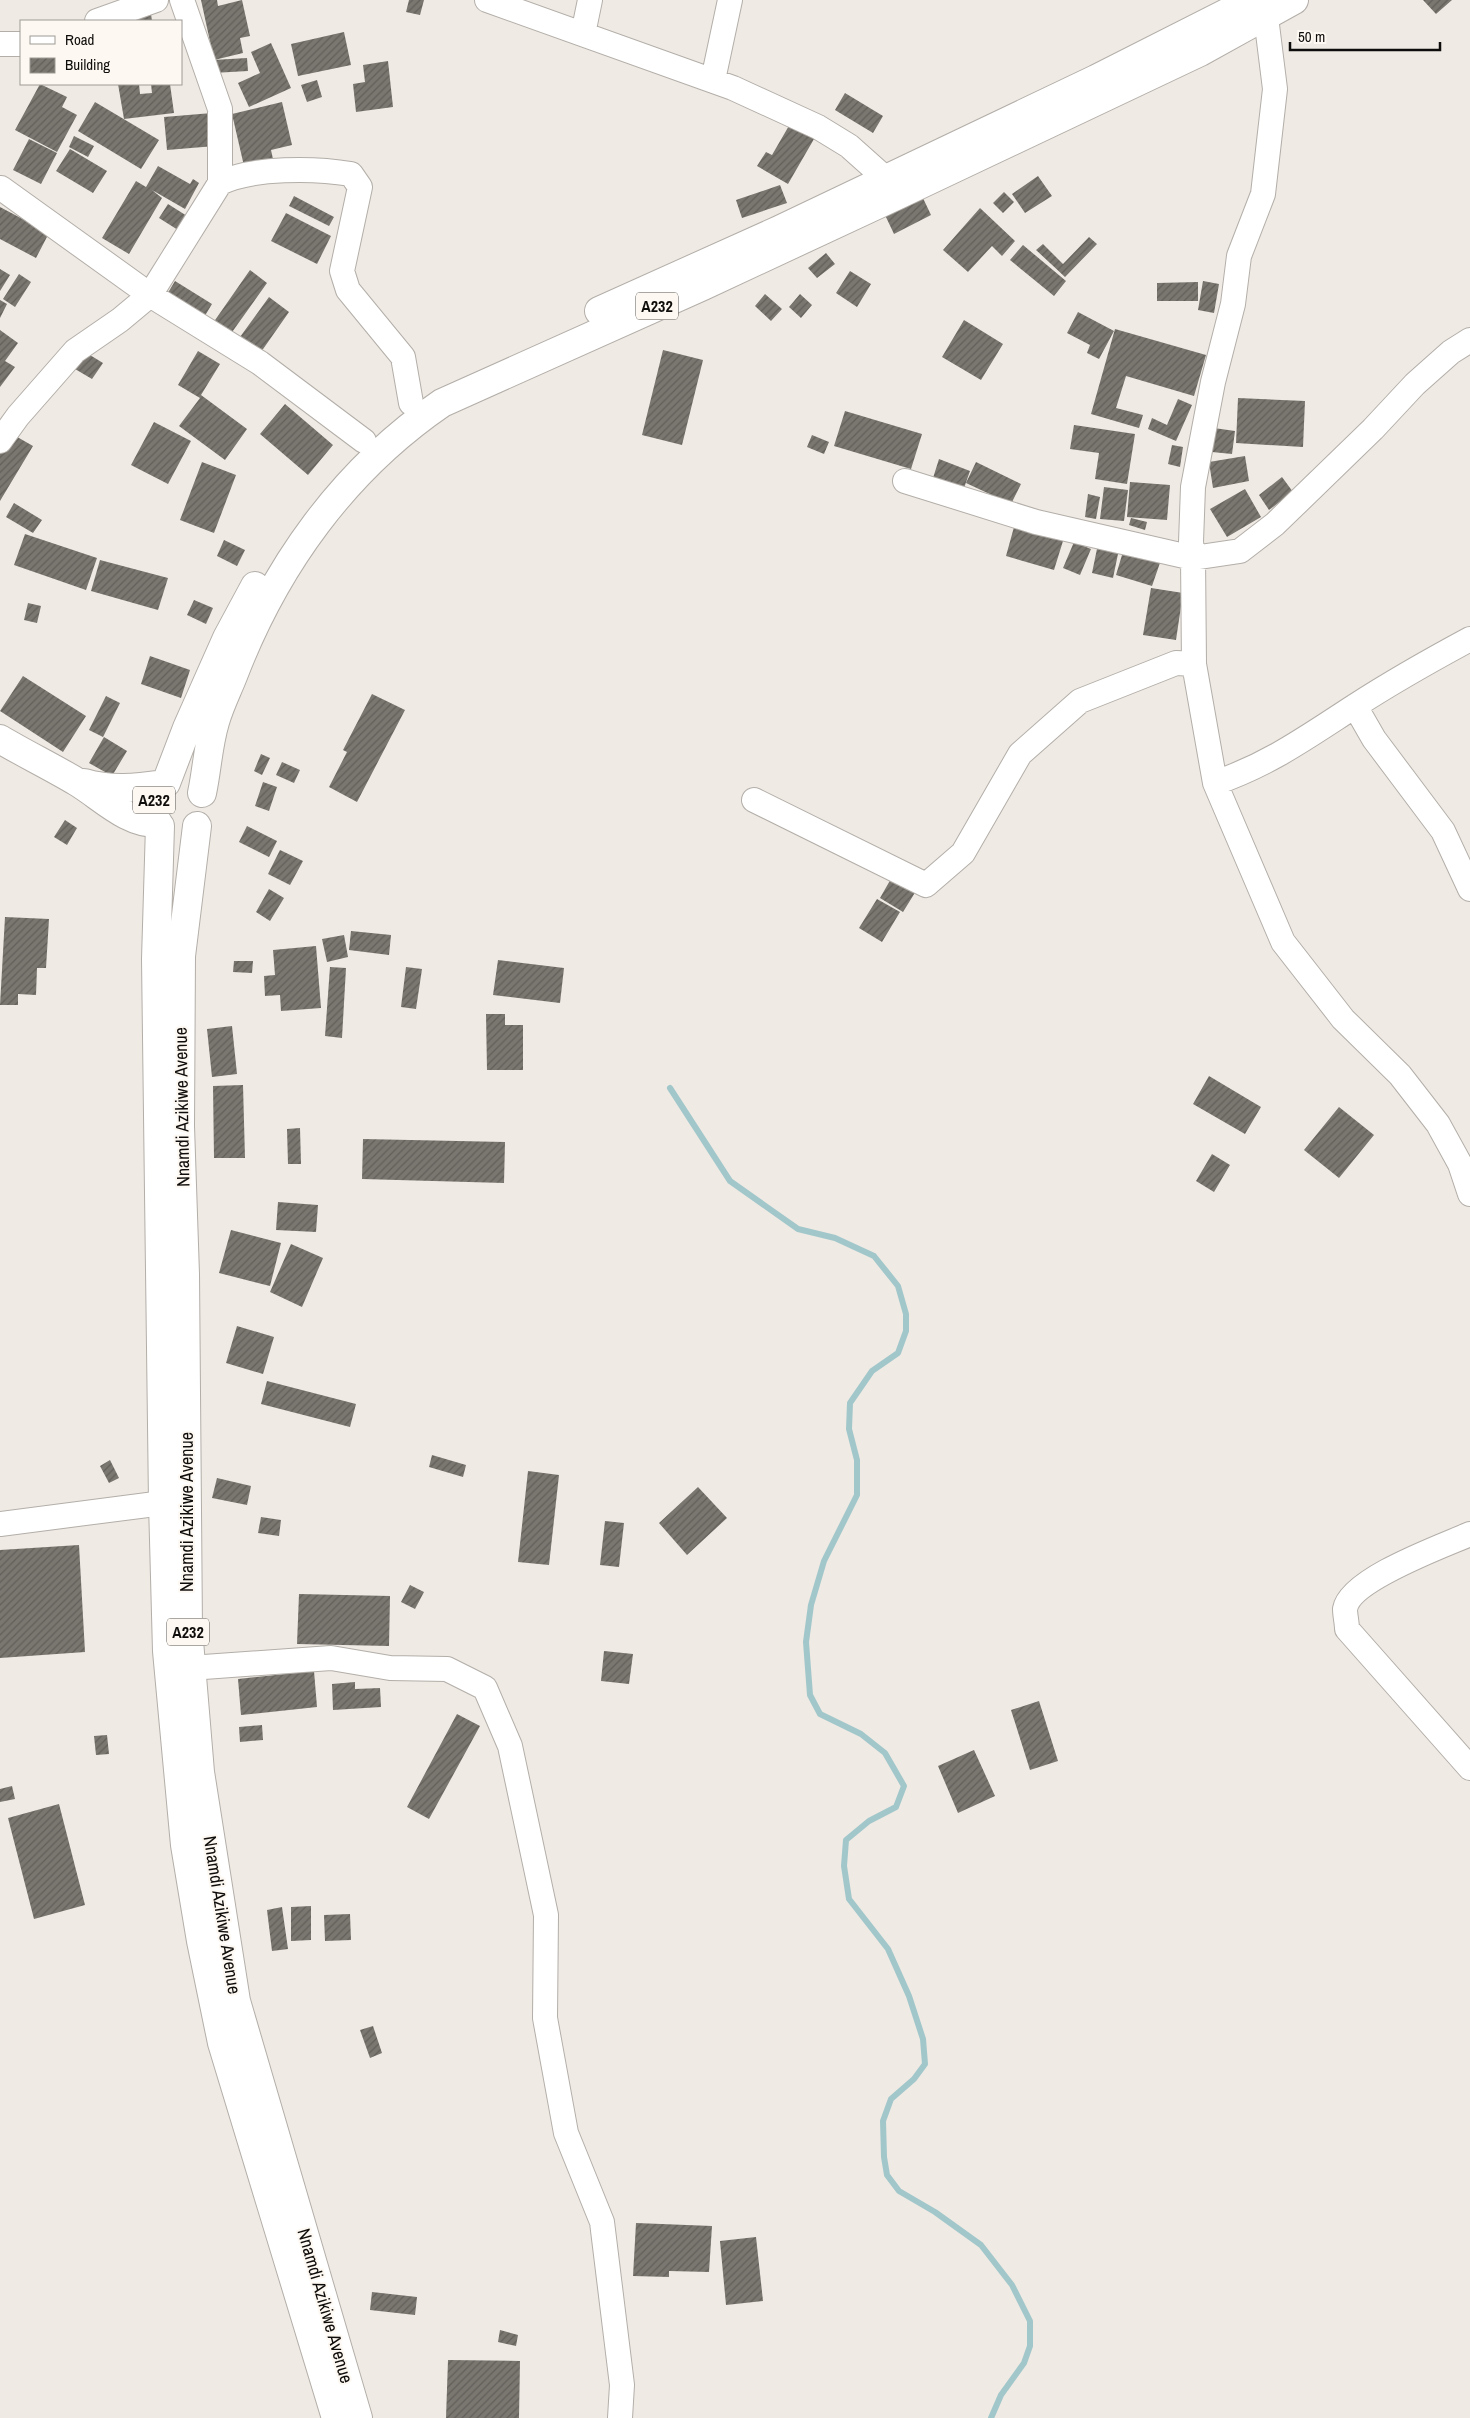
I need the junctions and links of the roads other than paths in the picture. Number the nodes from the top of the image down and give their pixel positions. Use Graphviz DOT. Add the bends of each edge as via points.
graph roads {
  1 [pos="156,0"];
  2 [pos="182,0"];
  3 [pos="487,0"];
  4 [pos="590,0"];
  5 [pos="730,0"];
  6 [pos="1294,0"];
  7 [pos="1259,9"];
  8 [pos="101,20"];
  9 [pos="583,34"];
  10 [pos="0,44"];
  11 [pos="20,44"];
  12 [pos="713,80"];
  13 [pos="0,181"];
  14 [pos="220,183"];
  15 [pos="0,188"];
  16 [pos="891,188"];
  17 [pos="150,295"];
  18 [pos="1470,340"];
  19 [pos="411,403"];
  20 [pos="0,441"];
  21 [pos="364,441"];
  22 [pos="905,481"];
  23 [pos="1194,558"];
  24 [pos="1470,640"];
  25 [pos="1194,664"];
  26 [pos="1355,706"];
  27 [pos="0,739"];
  28 [pos="77,782"];
  29 [pos="1215,783"];
  30 [pos="165,784"];
  31 [pos="202,793"];
  32 [pos="754,800"];
  33 [pos="159,824"];
  34 [pos="198,826"];
  35 [pos="1470,888"];
  36 [pos="1470,1194"];
  37 [pos="163,1503"];
  38 [pos="0,1524"];
  39 [pos="1470,1534"];
  40 [pos="190,1668"];
  41 [pos="1470,1768"];
  42 [pos="336,2418"];
  43 [pos="358,2418"];
  44 [pos="620,2418"];
  1 -- 8 [label="street"];
  2 -- 14 [label="street" via="220,109"];
  3 -- 9 [label="street"];
  4 -- 9 [label="street"];
  5 -- 12 [label="street"];
  6 -- 7 [label="main road, A232"];
  7 -- 16 [label="main road, A232" via="1096,79"];
  7 -- 23 [label="street" via="1275,89 1263,194 1240,256 1233,304 1211,391 1193,487 1191,542"];
  9 -- 12 [label="street"];
  10 -- 11 [label="street"];
  12 -- 16 [label="street" via="818,127 849,146"];
  13 -- 15 [label="street"];
  14 -- 17 [label="street"];
  14 -- 19 [label="street" via="234,176 263,171 351,174 360,188 342,271 348,290 403,357"];
  15 -- 17 [label="street"];
  16 -- 19 [label="main road, A232" via="779,230 525,344 434,388"];
  16 -- 31 [label="main road, A232" via="703,286 442,403 410,425 368,462 323,512 266,603 240,657 215,722"];
  17 -- 20 [label="street" via="75,352"];
  17 -- 21 [label="street" via="260,363"];
  18 -- 23 [label="street" via="1415,384 1275,524 1240,551"];
  19 -- 21 [label="main road, A232"];
  21 -- 30 [label="main road, A232" via="337,468 276,548 227,638"];
  22 -- 23 [label="street" via="1036,522"];
  23 -- 25 [label="street"];
  24 -- 26 [label="street"];
  25 -- 29 [label="street"];
  25 -- 32 [label="street" via="1176,663 1080,701 1020,754 963,853 926,885"];
  26 -- 29 [label="street" via="1302,742 1247,772"];
  26 -- 35 [label="street" via="1374,739 1443,831"];
  27 -- 28 [label="main road"];
  28 -- 30 [label="main road" via="102,788 128,789"];
  28 -- 33 [label="main road" via="132,817"];
  29 -- 36 [label="street" via="1283,942 1343,1019 1400,1075 1438,1124 1460,1164"];
  30 -- 31 [label="main road, A232" via="187,781"];
  30 -- 33 [label="main road, A232" via="154,798 153,811"];
  31 -- 34 [label="main road, A232" via="206,807"];
  33 -- 34 [label="main road, A232" via="174,833 183,834"];
  33 -- 37 [label="main road, Nnamdi Azikiwe Avenue / A232" via="156,958"];
  34 -- 40 [label="main road, Nnamdi Azikiwe Avenue / A232" via="181,966 180,1126"];
  37 -- 38 [label="street"];
  37 -- 42 [label="main road, Nnamdi Azikiwe Avenue / A232" via="167,1651 174,1740 185,1845 201,1941 222,2043"];
  39 -- 41 [label="street" via="1378,1576 1356,1590 1345,1608 1347,1628"];
  40 -- 43 [label="main road, Nnamdi Azikiwe Avenue / A232" via="200,1772 236,2000"];
  40 -- 44 [label="street" via="331,1658 390,1668 448,1669 485,1688 510,1746 546,1915 545,2018 566,2133 602,2222 622,2385"];
}
